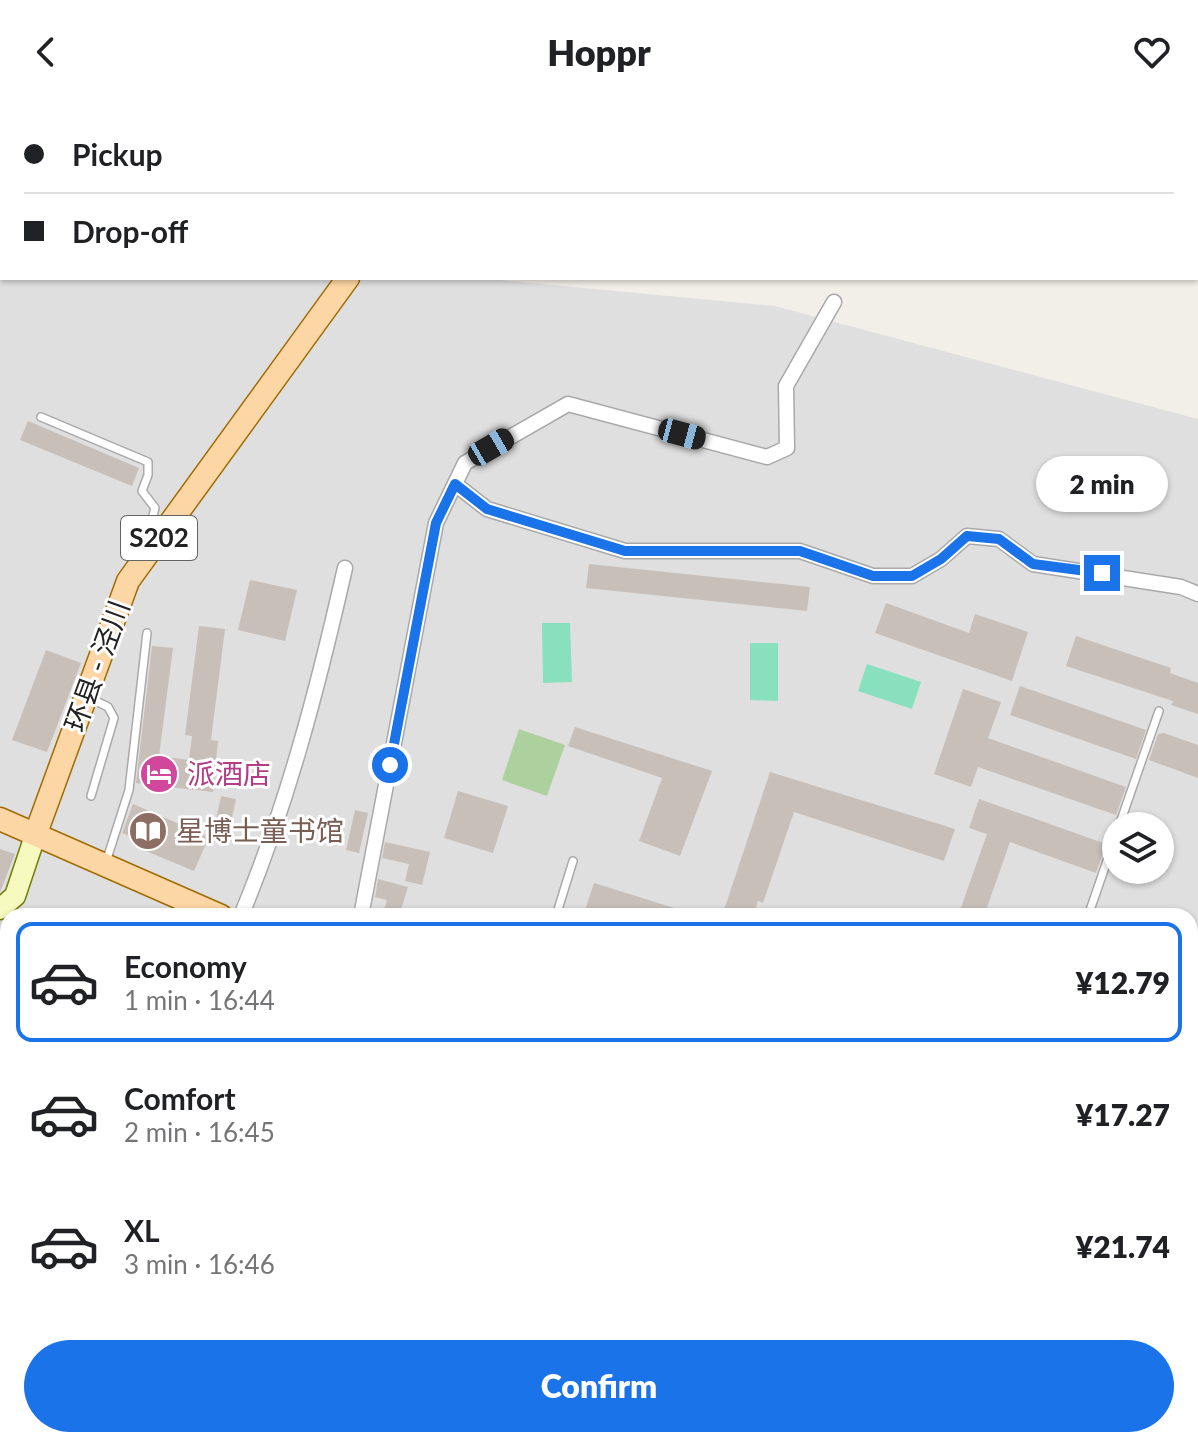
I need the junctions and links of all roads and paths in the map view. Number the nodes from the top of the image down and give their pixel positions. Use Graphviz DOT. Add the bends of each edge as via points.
graph roads {
  1 [pos="347,280"];
  2 [pos="834,302"];
  3 [pos="41,417"];
  4 [pos="455,484"];
  5 [pos="147,555"];
  6 [pos="345,568"];
  7 [pos="1198,594"];
  8 [pos="147,633"];
  9 [pos="86,696"];
  10 [pos="1159,711"];
  11 [pos="91,796"];
  12 [pos="1124,812"];
  13 [pos="0,819"];
  14 [pos="36,833"];
  15 [pos="573,861"];
  16 [pos="105,864"];
  17 [pos="1102,875"];
  18 [pos="1,908"];
  19 [pos="203,908"];
  20 [pos="244,908"];
  21 [pos="363,908"];
  22 [pos="558,908"];
  23 [pos="1091,908"];
  1 -- 5 [label="main road, 环县 - 泾川 / S202"];
  2 -- 4 [label="street" via="786,386 787,448 777,453 767,457 568,404 465,463"];
  3 -- 5 [label="lane" via="148,462 142,491 155,508"];
  4 -- 7 [label="street" via="487,509 625,551 800,551 873,576 912,576 967,536 999,539 1033,564"];
  4 -- 21 [label="street" via="436,523"];
  5 -- 9 [label="main road, 环县 - 泾川 / S202" via="128,581"];
  6 -- 20 [label="street" via="312,715"];
  8 -- 16 [label="lane" via="129,790"];
  9 -- 11 [label="lane" via="108,707 114,718"];
  9 -- 14 [label="main road, 环县 - 泾川 / S202"];
  10 -- 12 [label="lane"];
  13 -- 14 [label="main road"];
  14 -- 16 [label="main road"];
  14 -- 18 [label="street" via="15,896"];
  15 -- 22 [label="lane"];
  16 -- 19 [label="main road"];
  17 -- 23 [label="lane"];
}
